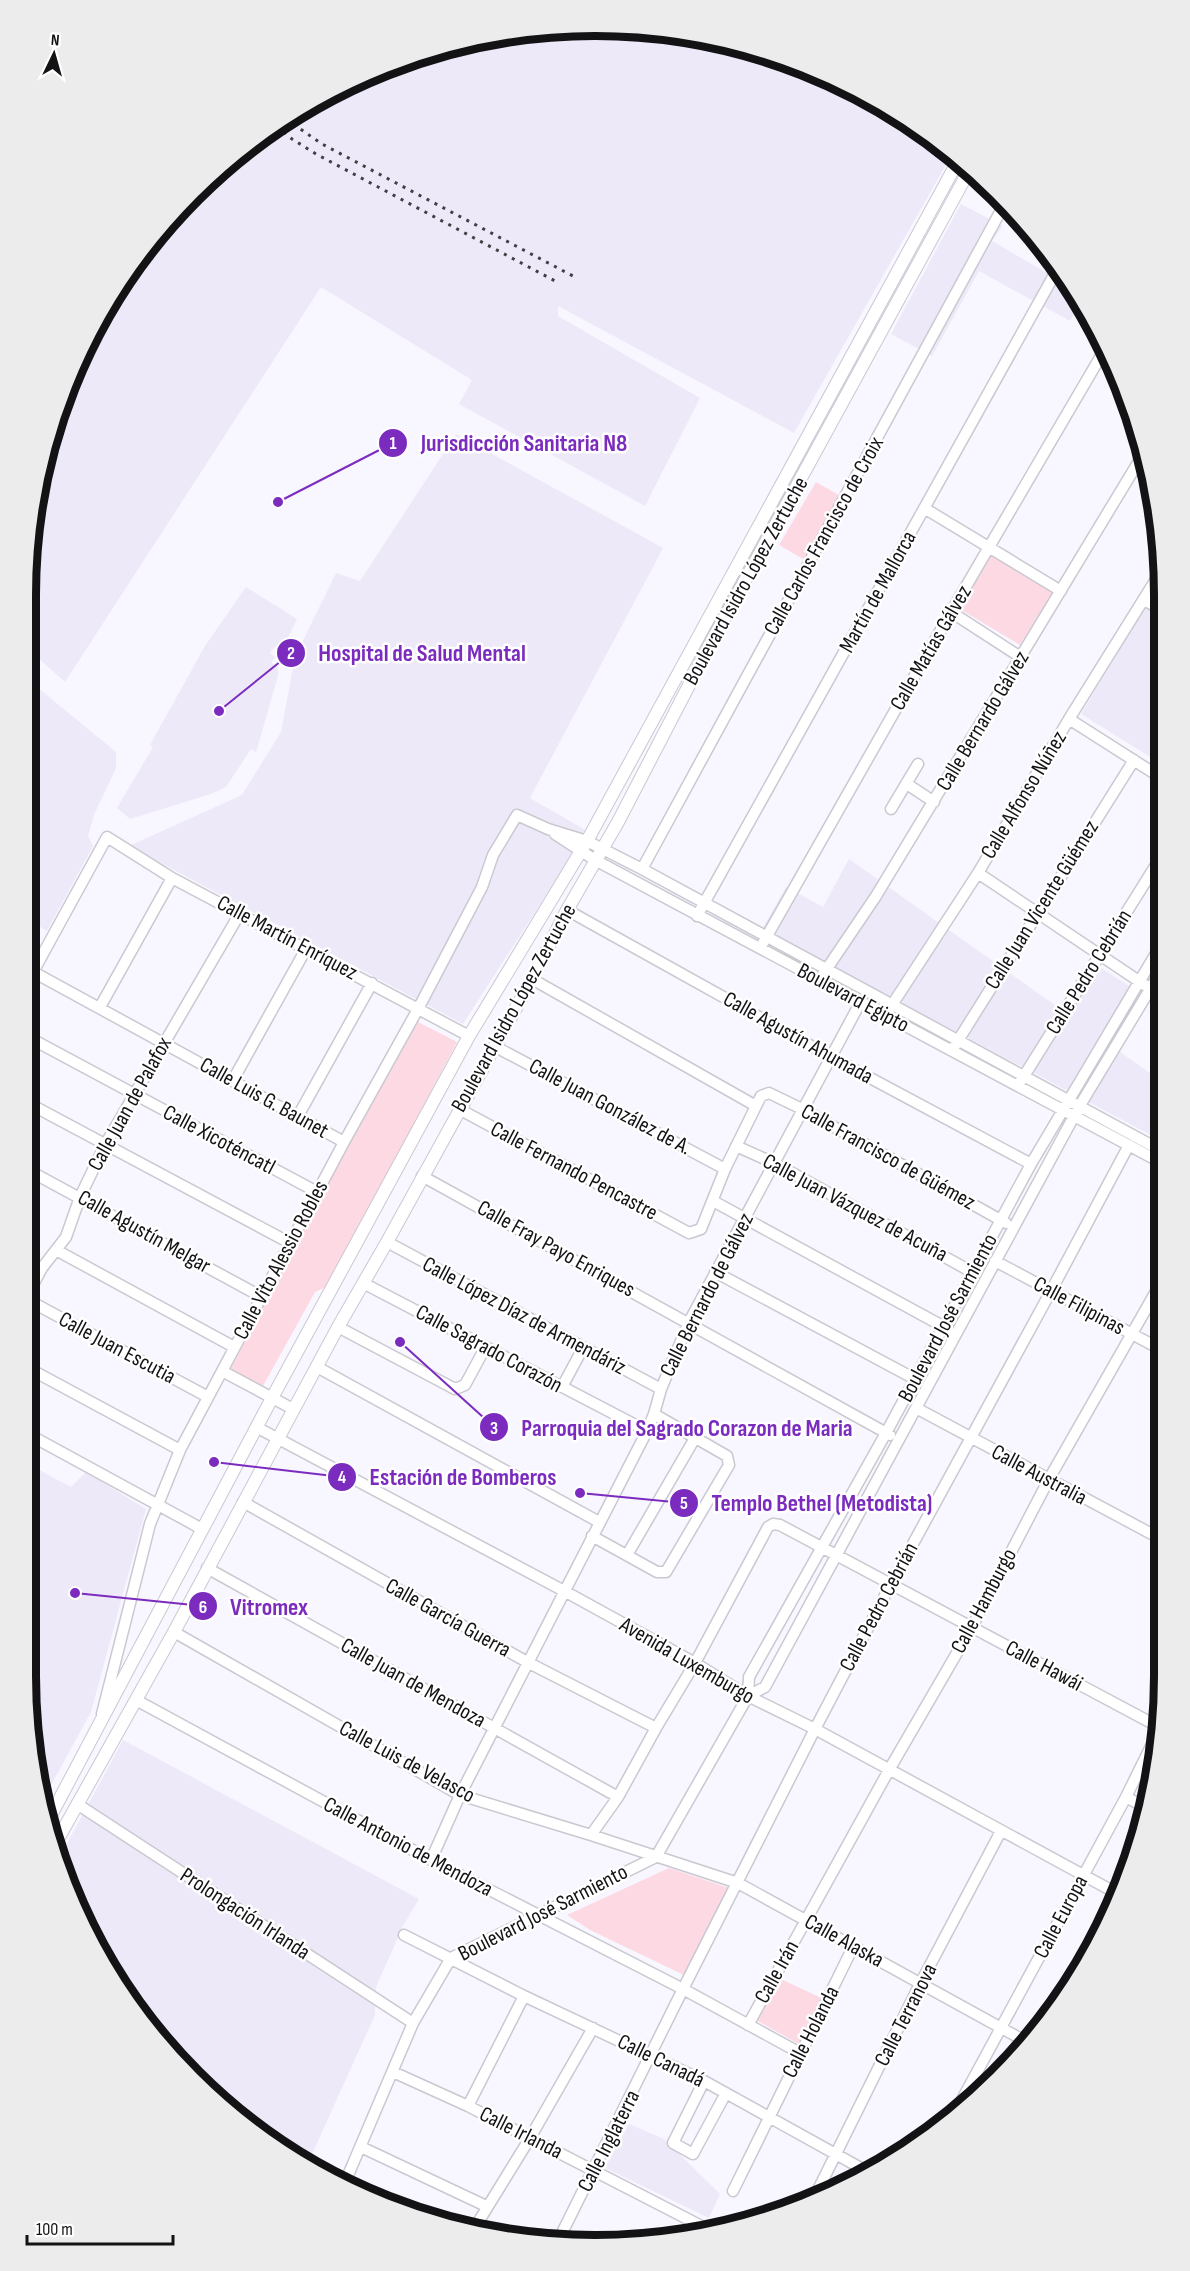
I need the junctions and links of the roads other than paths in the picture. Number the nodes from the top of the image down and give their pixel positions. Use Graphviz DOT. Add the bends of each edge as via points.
graph roads {
  1 [pos="954,167"];
  2 [pos="966,177"];
  3 [pos="1001,211"];
  4 [pos="1054,276"];
  5 [pos="880,304"];
  6 [pos="892,311"];
  7 [pos="1100,357"];
  8 [pos="1138,463"];
  9 [pos="924,508"];
  10 [pos="990,546"];
  11 [pos="1154,584"];
  12 [pos="1061,591"];
  13 [pos="1144,600"];
  14 [pos="1154,606"];
  15 [pos="951,612"];
  16 [pos="1022,658"];
  17 [pos="1069,719"];
  18 [pos="1134,760"];
  19 [pos="918,764"];
  20 [pos="1154,773"];
  21 [pos="907,784"];
  22 [pos="933,802"];
  23 [pos="891,810"];
  24 [pos="517,815"];
  25 [pos="584,847"];
  26 [pos="602,848"];
  27 [pos="595,860"];
  28 [pos="1154,868"];
  29 [pos="642,869"];
  30 [pos="978,873"];
  31 [pos="172,878"];
  32 [pos="704,902"];
  33 [pos="567,910"];
  34 [pos="240,913"];
  35 [pos="1037,913"];
  36 [pos="698,916"];
  37 [pos="766,937"];
  38 [pos="760,948"];
  39 [pos="306,949"];
  40 [pos="1100,955"];
  41 [pos="1154,956"];
  42 [pos="36,960"];
  43 [pos="827,971"];
  44 [pos="36,973"];
  45 [pos="532,979"];
  46 [pos="819,981"];
  47 [pos="1139,981"];
  48 [pos="1154,982"];
  49 [pos="372,983"];
  50 [pos="1150,989"];
  51 [pos="1154,992"];
  52 [pos="860,1003"];
  53 [pos="891,1005"];
  54 [pos="100,1007"];
  55 [pos="418,1008"];
  56 [pos="885,1016"];
  57 [pos="469,1036"];
  58 [pos="36,1041"];
  59 [pos="163,1044"];
  60 [pos="494,1046"];
  61 [pos="954,1046"];
  62 [pos="831,1057"];
  63 [pos="233,1080"];
  64 [pos="1021,1082"];
  65 [pos="134,1095"];
  66 [pos="1068,1100"];
  67 [pos="758,1101"];
  68 [pos="36,1107"];
  69 [pos="459,1109"];
  70 [pos="802,1109"];
  71 [pos="1061,1110"];
  72 [pos="1077,1112"];
  73 [pos="298,1116"];
  74 [pos="344,1142"];
  75 [pos="105,1145"];
  76 [pos="1129,1145"];
  77 [pos="736,1146"];
  78 [pos="1154,1148"];
  79 [pos="1154,1159"];
  80 [pos="774,1163"];
  81 [pos="1030,1164"];
  82 [pos="725,1168"];
  83 [pos="36,1174"];
  84 [pos="422,1176"];
  85 [pos="317,1192"];
  86 [pos="80,1197"];
  87 [pos="713,1201"];
  88 [pos="745,1218"];
  89 [pos="1000,1219"];
  90 [pos="1014,1228"];
  91 [pos="387,1242"];
  92 [pos="290,1243"];
  93 [pos="56,1250"];
  94 [pos="995,1262"];
  95 [pos="715,1272"];
  96 [pos="972,1272"];
  97 [pos="36,1279"];
  98 [pos="363,1283"];
  99 [pos="1051,1291"];
  100 [pos="1154,1294"];
  101 [pos="262,1297"];
  102 [pos="36,1303"];
  103 [pos="689,1322"];
  104 [pos="338,1327"];
  105 [pos="944,1327"];
  106 [pos="1131,1333"];
  107 [pos="956,1334"];
  108 [pos="1154,1346"];
  109 [pos="234,1347"];
  110 [pos="485,1348"];
  111 [pos="583,1348"];
  112 [pos="317,1367"];
  113 [pos="222,1371"];
  114 [pos="36,1372"];
  115 [pos="915,1379"];
  116 [pos="562,1387"];
  117 [pos="661,1389"];
  118 [pos="208,1397"];
  119 [pos="272,1398"];
  120 [pos="916,1408"];
  121 [pos="293,1409"];
  122 [pos="654,1414"];
  123 [pos="256,1427"];
  124 [pos="647,1431"];
  125 [pos="886,1433"];
  126 [pos="278,1437"];
  127 [pos="36,1438"];
  128 [pos="694,1438"];
  129 [pos="970,1438"];
  130 [pos="898,1439"];
  131 [pos="180,1450"];
  132 [pos="1048,1479"];
  133 [pos="243,1502"];
  134 [pos="157,1503"];
  135 [pos="599,1522"];
  136 [pos="202,1529"];
  137 [pos="1154,1535"];
  138 [pos="592,1536"];
  139 [pos="822,1547"];
  140 [pos="835,1554"];
  141 [pos="627,1555"];
  142 [pos="207,1568"];
  143 [pos="891,1584"];
  144 [pos="566,1592"];
  145 [pos="972,1627"];
  146 [pos="174,1632"];
  147 [pos="529,1663"];
  148 [pos="695,1663"];
  149 [pos="748,1696"];
  150 [pos="136,1700"];
  151 [pos="1152,1722"];
  152 [pos="99,1726"];
  153 [pos="656,1728"];
  154 [pos="495,1729"];
  155 [pos="815,1729"];
  156 [pos="1148,1752"];
  157 [pos="889,1770"];
  158 [pos="460,1795"];
  159 [pos="618,1797"];
  160 [pos="1126,1797"];
  161 [pos="77,1804"];
  162 [pos="1139,1804"];
  163 [pos="53,1812"];
  164 [pos="1001,1831"];
  165 [pos="591,1835"];
  166 [pos="60,1836"];
  167 [pos="656,1857"];
  168 [pos="431,1860"];
  169 [pos="1084,1875"];
  170 [pos="738,1883"];
  171 [pos="1111,1890"];
  172 [pos="536,1915"];
  173 [pos="806,1919"];
  174 [pos="404,1935"];
  175 [pos="854,1947"];
  176 [pos="451,1958"];
  177 [pos="920,1984"];
  178 [pos="683,1989"];
  179 [pos="524,1995"];
  180 [pos="412,2023"];
  181 [pos="748,2025"];
  182 [pos="593,2028"];
  183 [pos="1002,2028"];
  184 [pos="1020,2038"];
  185 [pos="800,2053"];
  186 [pos="651,2056"];
  187 [pos="393,2072"];
  188 [pos="704,2081"];
  189 [pos="726,2093"];
  190 [pos="964,2096"];
  191 [pos="468,2106"];
  192 [pos="769,2116"];
  193 [pos="530,2138"];
  194 [pos="361,2147"];
  195 [pos="836,2154"];
  196 [pos="860,2167"];
  197 [pos="594,2170"];
  198 [pos="347,2177"];
  199 [pos="819,2187"];
  200 [pos="733,2191"];
  201 [pos="486,2206"];
  202 [pos="478,2222"];
  203 [pos="698,2225"];
  204 [pos="563,2234"];
  1 -- 5 [label="main road, Boulevard Isidro López Zertuche"];
  2 -- 6 [label="main road, Boulevard Isidro López Zertuche"];
  3 -- 29 [label="street, Calle Carlos Francisco de Croix"];
  4 -- 9 [label="street, Martín de Mallorca"];
  5 -- 6 [label="main road"];
  5 -- 25 [label="main road, Boulevard Isidro López Zertuche"];
  6 -- 26 [label="main road, Boulevard Isidro López Zertuche"];
  7 -- 10 [label="street, Calle Matías Gálvez"];
  8 -- 12 [label="street, Calle Bernardo Gálvez"];
  9 -- 10 [label="street"];
  9 -- 32 [label="street, Martín de Mallorca"];
  10 -- 12 [label="street"];
  10 -- 15 [label="street, Calle Matías Gálvez"];
  11 -- 13 [label="street, Calle Alfonso Núñez"];
  12 -- 16 [label="street, Calle Bernardo Gálvez"];
  13 -- 14 [label="street"];
  13 -- 17 [label="street, Calle Alfonso Núñez"];
  15 -- 16 [label="street"];
  15 -- 37 [label="street, Calle Matías Gálvez"];
  16 -- 22 [label="street, Calle Bernardo Gálvez"];
  17 -- 18 [label="street"];
  17 -- 30 [label="street, Calle Alfonso Núñez"];
  18 -- 20 [label="street"];
  18 -- 35 [label="street, Calle Juan Vicente Güémez"];
  19 -- 21 [label="street"];
  21 -- 22 [label="street"];
  21 -- 23 [label="street"];
  22 -- 43 [label="street, Calle Bernardo Gálvez"];
  24 -- 25 [label="street, Boulevard Egipto"];
  24 -- 55 [label="street, Calle Vito Alessio Robles" via="493,855 482,887"];
  25 -- 26 [label="street, Boulevard Egipto"];
  25 -- 27 [label="street, Boulevard Egipto"];
  25 -- 57 [label="main road, Boulevard Isidro López Zertuche"];
  26 -- 27 [label="main road, Boulevard Isidro López Zertuche"];
  26 -- 29 [label="street, Boulevard Egipto"];
  27 -- 33 [label="main road, Boulevard Isidro López Zertuche"];
  27 -- 36 [label="street, Boulevard Egipto"];
  28 -- 40 [label="street, Calle Pedro Cebrián"];
  29 -- 32 [label="street, Boulevard Egipto"];
  30 -- 35 [label="street"];
  30 -- 53 [label="street, Calle Alfonso Núñez"];
  31 -- 34 [label="street, Calle Martín Enríquez"];
  31 -- 42 [label="street, Calle Martín Enríquez" via="107,837"];
  31 -- 54 [label="street"];
  32 -- 36 [label="street, Martín de Mallorca"];
  32 -- 37 [label="street, Boulevard Egipto"];
  33 -- 45 [label="main road, Boulevard Isidro López Zertuche"];
  33 -- 62 [label="street, Calle Agustín Ahumada"];
  34 -- 39 [label="street, Calle Martín Enríquez"];
  34 -- 59 [label="street, Calle Juan de Palafox"];
  35 -- 40 [label="street"];
  35 -- 61 [label="street, Calle Juan Vicente Güémez"];
  36 -- 38 [label="street, Boulevard Egipto"];
  37 -- 38 [label="street, Calle Matías Gálvez"];
  37 -- 43 [label="street, Boulevard Egipto"];
  38 -- 46 [label="street, Boulevard Egipto"];
  39 -- 49 [label="street, Calle Martín Enríquez"];
  39 -- 63 [label="street"];
  40 -- 47 [label="street"];
  40 -- 64 [label="street, Calle Pedro Cebrián"];
  41 -- 47 [label="street, Boulevard José Sarmiento"];
  43 -- 46 [label="street, Calle Bernardo Gálvez"];
  43 -- 53 [label="street, Boulevard Egipto"];
  44 -- 54 [label="street, Calle Luis G. Baunet"];
  45 -- 60 [label="main road, Boulevard Isidro López Zertuche"];
  45 -- 67 [label="street, Calle Francisco de Güémez"];
  46 -- 52 [label="street, Boulevard Egipto"];
  47 -- 50 [label="street"];
  47 -- 66 [label="street, Boulevard José Sarmiento"];
  48 -- 50 [label="street, Boulevard José Sarmiento"];
  49 -- 55 [label="street, Calle Martín Enríquez"];
  49 -- 73 [label="street"];
  50 -- 51 [label="street"];
  50 -- 72 [label="street, Boulevard José Sarmiento"];
  52 -- 56 [label="street, Boulevard Egipto"];
  52 -- 62 [label="street, Calle Bernardo de Gálvez"];
  53 -- 56 [label="street, Calle Alfonso Núñez"];
  53 -- 61 [label="street, Boulevard Egipto"];
  54 -- 59 [label="street, Calle Luis G. Baunet"];
  55 -- 57 [label="street, Calle Martín Enríquez"];
  55 -- 74 [label="street, Calle Vito Alessio Robles"];
  56 -- 61 [label="street, Boulevard Egipto"];
  57 -- 119 [label="main road, Boulevard Isidro López Zertuche"];
  58 -- 65 [label="street, Calle Xicoténcatl"];
  59 -- 63 [label="street, Calle Luis G. Baunet"];
  59 -- 65 [label="street, Calle Juan de Palafox"];
  60 -- 69 [label="main road, Boulevard Isidro López Zertuche"];
  60 -- 82 [label="street, Calle Juan González de A."];
  61 -- 64 [label="street, Boulevard Egipto"];
  62 -- 70 [label="street, Calle Bernardo de Gálvez"];
  62 -- 81 [label="street, Calle Agustín Ahumada"];
  63 -- 73 [label="street, Calle Luis G. Baunet"];
  64 -- 66 [label="street, Boulevard Egipto"];
  64 -- 71 [label="street, Boulevard Egipto"];
  65 -- 75 [label="street, Calle Juan de Palafox"];
  65 -- 85 [label="street, Calle Xicoténcatl"];
  66 -- 71 [label="street, Boulevard José Sarmiento"];
  66 -- 72 [label="street, Boulevard Egipto"];
  67 -- 70 [label="street, Calle Francisco de Güémez" via="769,1093"];
  67 -- 77 [label="street"];
  68 -- 75 [label="street"];
  69 -- 84 [label="main road, Boulevard Isidro López Zertuche"];
  69 -- 87 [label="street, Calle Fernando Pencastre" via="689,1233 701,1229"];
  70 -- 80 [label="street, Calle Bernardo de Gálvez"];
  70 -- 89 [label="street, Calle Francisco de Güémez"];
  71 -- 72 [label="street, Boulevard Egipto"];
  71 -- 81 [label="street, Boulevard José Sarmiento"];
  72 -- 76 [label="street, Boulevard Egipto"];
  72 -- 78 [label="street, Boulevard Egipto"];
  72 -- 90 [label="street, Boulevard José Sarmiento"];
  73 -- 74 [label="street, Calle Luis G. Baunet"];
  74 -- 85 [label="street, Calle Vito Alessio Robles"];
  75 -- 86 [label="street, Calle Juan de Palafox"];
  75 -- 92 [label="street"];
  76 -- 79 [label="street, Boulevard Egipto"];
  76 -- 99 [label="street, Calle Pedro Cebrián"];
  77 -- 80 [label="street, Calle Juan Vázquez de Acuña"];
  77 -- 82 [label="street"];
  80 -- 88 [label="street, Calle Bernardo de Gálvez"];
  80 -- 96 [label="street, Calle Juan Vázquez de Acuña"];
  81 -- 89 [label="street, Boulevard José Sarmiento"];
  82 -- 87 [label="street"];
  83 -- 86 [label="street, Calle Agustín Melgar"];
  84 -- 91 [label="main road, Boulevard Isidro López Zertuche"];
  84 -- 103 [label="street, Calle Fray Payo Enriques"];
  85 -- 92 [label="street, Calle Vito Alessio Robles"];
  86 -- 93 [label="street, Calle Juan de Palafox" via="66,1237"];
  86 -- 101 [label="street, Calle Agustín Melgar"];
  87 -- 88 [label="street"];
  88 -- 95 [label="street, Calle Bernardo de Gálvez"];
  88 -- 105 [label="street"];
  89 -- 90 [label="street, Calle Francisco de Güémez"];
  89 -- 96 [label="street, Boulevard José Sarmiento"];
  90 -- 94 [label="street, Boulevard José Sarmiento"];
  91 -- 98 [label="main road, Boulevard Isidro López Zertuche"];
  91 -- 111 [label="street, Calle López Díaz de Armendáriz"];
  92 -- 101 [label="street, Calle Vito Alessio Robles"];
  93 -- 97 [label="street, Calle Juan de Palafox"];
  93 -- 109 [label="street"];
  94 -- 99 [label="street, Calle Filipinas"];
  94 -- 107 [label="street, Boulevard José Sarmiento"];
  95 -- 103 [label="street, Calle Bernardo de Gálvez"];
  95 -- 115 [label="street"];
  96 -- 105 [label="street, Boulevard José Sarmiento"];
  98 -- 104 [label="main road, Boulevard Isidro López Zertuche"];
  98 -- 110 [label="street, Calle Sagrado Corazón"];
  99 -- 106 [label="street, Calle Filipinas"];
  99 -- 129 [label="street, Calle Pedro Cebrián"];
  100 -- 106 [label="street, Calle Hamburgo"];
  101 -- 109 [label="street, Calle Vito Alessio Robles"];
  102 -- 118 [label="street, Calle Juan Escutia"];
  103 -- 117 [label="street, Calle Bernardo de Gálvez"];
  103 -- 125 [label="street"];
  104 -- 110 [label="street" via="455,1389 465,1385"];
  104 -- 112 [label="main road, Boulevard Isidro López Zertuche"];
  105 -- 107 [label="street"];
  105 -- 115 [label="street, Boulevard José Sarmiento"];
  106 -- 108 [label="street, Calle Filipinas"];
  106 -- 132 [label="street, Calle Hamburgo"];
  107 -- 120 [label="street, Boulevard José Sarmiento"];
  109 -- 113 [label="street, Calle Vito Alessio Robles"];
  110 -- 116 [label="street, Calle Sagrado Corazón"];
  111 -- 116 [label="street"];
  111 -- 117 [label="street, Calle López Díaz de Armendáriz"];
  112 -- 121 [label="main road, Boulevard Isidro López Zertuche"];
  112 -- 135 [label="street"];
  113 -- 118 [label="street, Calle Vito Alessio Robles"];
  113 -- 119 [label="street"];
  114 -- 131 [label="street"];
  115 -- 125 [label="street, Boulevard José Sarmiento"];
  116 -- 124 [label="street, Calle Sagrado Corazón"];
  117 -- 122 [label="street, Calle Bernardo de Gálvez"];
  118 -- 131 [label="street, Calle Vito Alessio Robles"];
  119 -- 121 [label="street"];
  119 -- 123 [label="main road, Boulevard Isidro López Zertuche"];
  120 -- 129 [label="street, Calle Australia"];
  120 -- 130 [label="street, Boulevard José Sarmiento"];
  121 -- 126 [label="main road, Boulevard Isidro López Zertuche"];
  122 -- 124 [label="street, Calle Bernardo de Gálvez"];
  122 -- 128 [label="street"];
  123 -- 126 [label="street, Avenida Luxemburgo"];
  123 -- 136 [label="main road, Boulevard Isidro López Zertuche"];
  124 -- 135 [label="street, Calle Bernardo de Gálvez"];
  125 -- 130 [label="street"];
  125 -- 139 [label="street, Boulevard José Sarmiento"];
  126 -- 133 [label="main road, Boulevard Isidro López Zertuche"];
  126 -- 144 [label="street, Avenida Luxemburgo"];
  127 -- 134 [label="street"];
  128 -- 141 [label="street"];
  128 -- 141 [label="street" via="727,1456 729,1465 668,1571 657,1572"];
  129 -- 132 [label="street, Calle Australia"];
  129 -- 143 [label="street, Calle Pedro Cebrián"];
  130 -- 140 [label="street, Boulevard José Sarmiento"];
  131 -- 134 [label="street, Calle Vito Alessio Robles"];
  132 -- 137 [label="street, Calle Australia"];
  132 -- 145 [label="street, Calle Hamburgo"];
  133 -- 142 [label="main road, Boulevard Isidro López Zertuche"];
  133 -- 147 [label="street, Calle García Guerra"];
  134 -- 136 [label="street"];
  134 -- 152 [label="street, Calle Vito Alessio Robles"];
  135 -- 138 [label="street, Calle Bernardo de Gálvez"];
  136 -- 152 [label="main road, Boulevard Isidro López Zertuche"];
  138 -- 141 [label="street"];
  138 -- 144 [label="street, Calle Bernardo de Gálvez"];
  139 -- 140 [label="street, Calle Hawái"];
  139 -- 148 [label="street, Calle Hawái" via="780,1525 768,1527"];
  139 -- 149 [label="street, Boulevard José Sarmiento" via="748,1677"];
  140 -- 143 [label="street, Calle Hawái"];
  140 -- 149 [label="street, Boulevard José Sarmiento" via="765,1687"];
  142 -- 146 [label="main road, Boulevard Isidro López Zertuche"];
  142 -- 154 [label="street, Calle Juan de Mendoza"];
  143 -- 145 [label="street, Calle Hawái"];
  143 -- 155 [label="street, Calle Pedro Cebrián"];
  144 -- 147 [label="street, Calle Bernardo de Gálvez"];
  144 -- 148 [label="street, Avenida Luxemburgo"];
  145 -- 151 [label="street, Calle Hawái"];
  145 -- 157 [label="street, Calle Hamburgo"];
  146 -- 150 [label="main road, Boulevard Isidro López Zertuche"];
  146 -- 158 [label="street, Calle Luis de Velasco"];
  147 -- 153 [label="street, Calle García Guerra"];
  147 -- 154 [label="street, Calle Bernardo de Gálvez"];
  148 -- 149 [label="street, Avenida Luxemburgo"];
  148 -- 153 [label="street"];
  149 -- 155 [label="street, Avenida Luxemburgo"];
  149 -- 167 [label="street, Boulevard José Sarmiento"];
  150 -- 161 [label="main road, Boulevard Isidro López Zertuche"];
  150 -- 168 [label="street, Calle Antonio de Mendoza"];
  152 -- 163 [label="main road, Boulevard Isidro López Zertuche"];
  153 -- 159 [label="street"];
  154 -- 158 [label="street, Calle Bernardo de Gálvez"];
  154 -- 159 [label="street, Calle Juan de Mendoza"];
  155 -- 157 [label="street, Avenida Luxemburgo"];
  155 -- 170 [label="street, Calle Pedro Cebrián"];
  156 -- 160 [label="street, Calle Europa"];
  157 -- 164 [label="street, Avenida Luxemburgo"];
  157 -- 173 [label="street, Calle Hamburgo"];
  158 -- 165 [label="street, Calle Luis de Velasco"];
  158 -- 168 [label="street, Calle Bernardo de Gálvez"];
  159 -- 165 [label="street"];
  160 -- 162 [label="street"];
  160 -- 169 [label="street, Calle Europa"];
  161 -- 166 [label="main road, Boulevard Isidro López Zertuche"];
  161 -- 180 [label="street, Prolongación Irlanda"];
  164 -- 169 [label="street, Avenida Luxemburgo"];
  164 -- 177 [label="street, Calle Terranova"];
  165 -- 167 [label="street, Calle Luis de Velasco"];
  167 -- 170 [label="street, Calle Alaska"];
  167 -- 172 [label="street, Boulevard José Sarmiento"];
  168 -- 172 [label="street, Calle Antonio de Mendoza"];
  169 -- 171 [label="street, Avenida Luxemburgo"];
  169 -- 183 [label="street, Calle Europa"];
  170 -- 173 [label="street, Calle Alaska"];
  170 -- 178 [label="street, Calle Inglaterra"];
  172 -- 176 [label="street, Boulevard José Sarmiento"];
  172 -- 178 [label="street, Calle Antonio de Mendoza"];
  173 -- 175 [label="street, Calle Alaska"];
  173 -- 181 [label="street, Calle Irán"];
  174 -- 176 [label="street, Calle Canadá"];
  175 -- 177 [label="street, Calle Alaska"];
  175 -- 185 [label="street, Calle Holanda"];
  176 -- 179 [label="street, Calle Canadá"];
  176 -- 180 [label="street, Boulevard José Sarmiento"];
  177 -- 183 [label="street, Calle Alaska"];
  177 -- 195 [label="street, Calle Terranova"];
  178 -- 181 [label="street, Calle Antonio de Mendoza"];
  178 -- 186 [label="street, Calle Inglaterra"];
  179 -- 182 [label="street, Calle Canadá"];
  179 -- 191 [label="street"];
  180 -- 187 [label="street, Boulevard José Sarmiento"];
  181 -- 185 [label="street, Calle Antonio de Mendoza"];
  182 -- 186 [label="street, Calle Canadá"];
  182 -- 193 [label="street"];
  183 -- 184 [label="street, Calle Alaska"];
  183 -- 190 [label="street, Calle Europa"];
  185 -- 192 [label="street, Calle Holanda"];
  186 -- 188 [label="street, Calle Canadá"];
  186 -- 197 [label="street, Calle Inglaterra"];
  187 -- 191 [label="street, Calle Irlanda"];
  187 -- 194 [label="street, Boulevard José Sarmiento"];
  188 -- 189 [label="street, Calle Canadá"];
  188 -- 189 [label="street" via="673,2143 693,2154"];
  189 -- 192 [label="street, Calle Canadá"];
  191 -- 193 [label="street, Calle Irlanda"];
  192 -- 195 [label="street, Calle Canadá"];
  192 -- 200 [label="street, Calle Holanda"];
  193 -- 197 [label="street, Calle Irlanda"];
  193 -- 201 [label="street"];
  194 -- 198 [label="street, Boulevard José Sarmiento"];
  194 -- 201 [label="street"];
  195 -- 196 [label="street, Calle Canadá"];
  195 -- 199 [label="street, Calle Terranova"];
  197 -- 203 [label="street, Calle Irlanda"];
  197 -- 204 [label="street, Calle Inglaterra"];
  201 -- 202 [label="street"];
}
